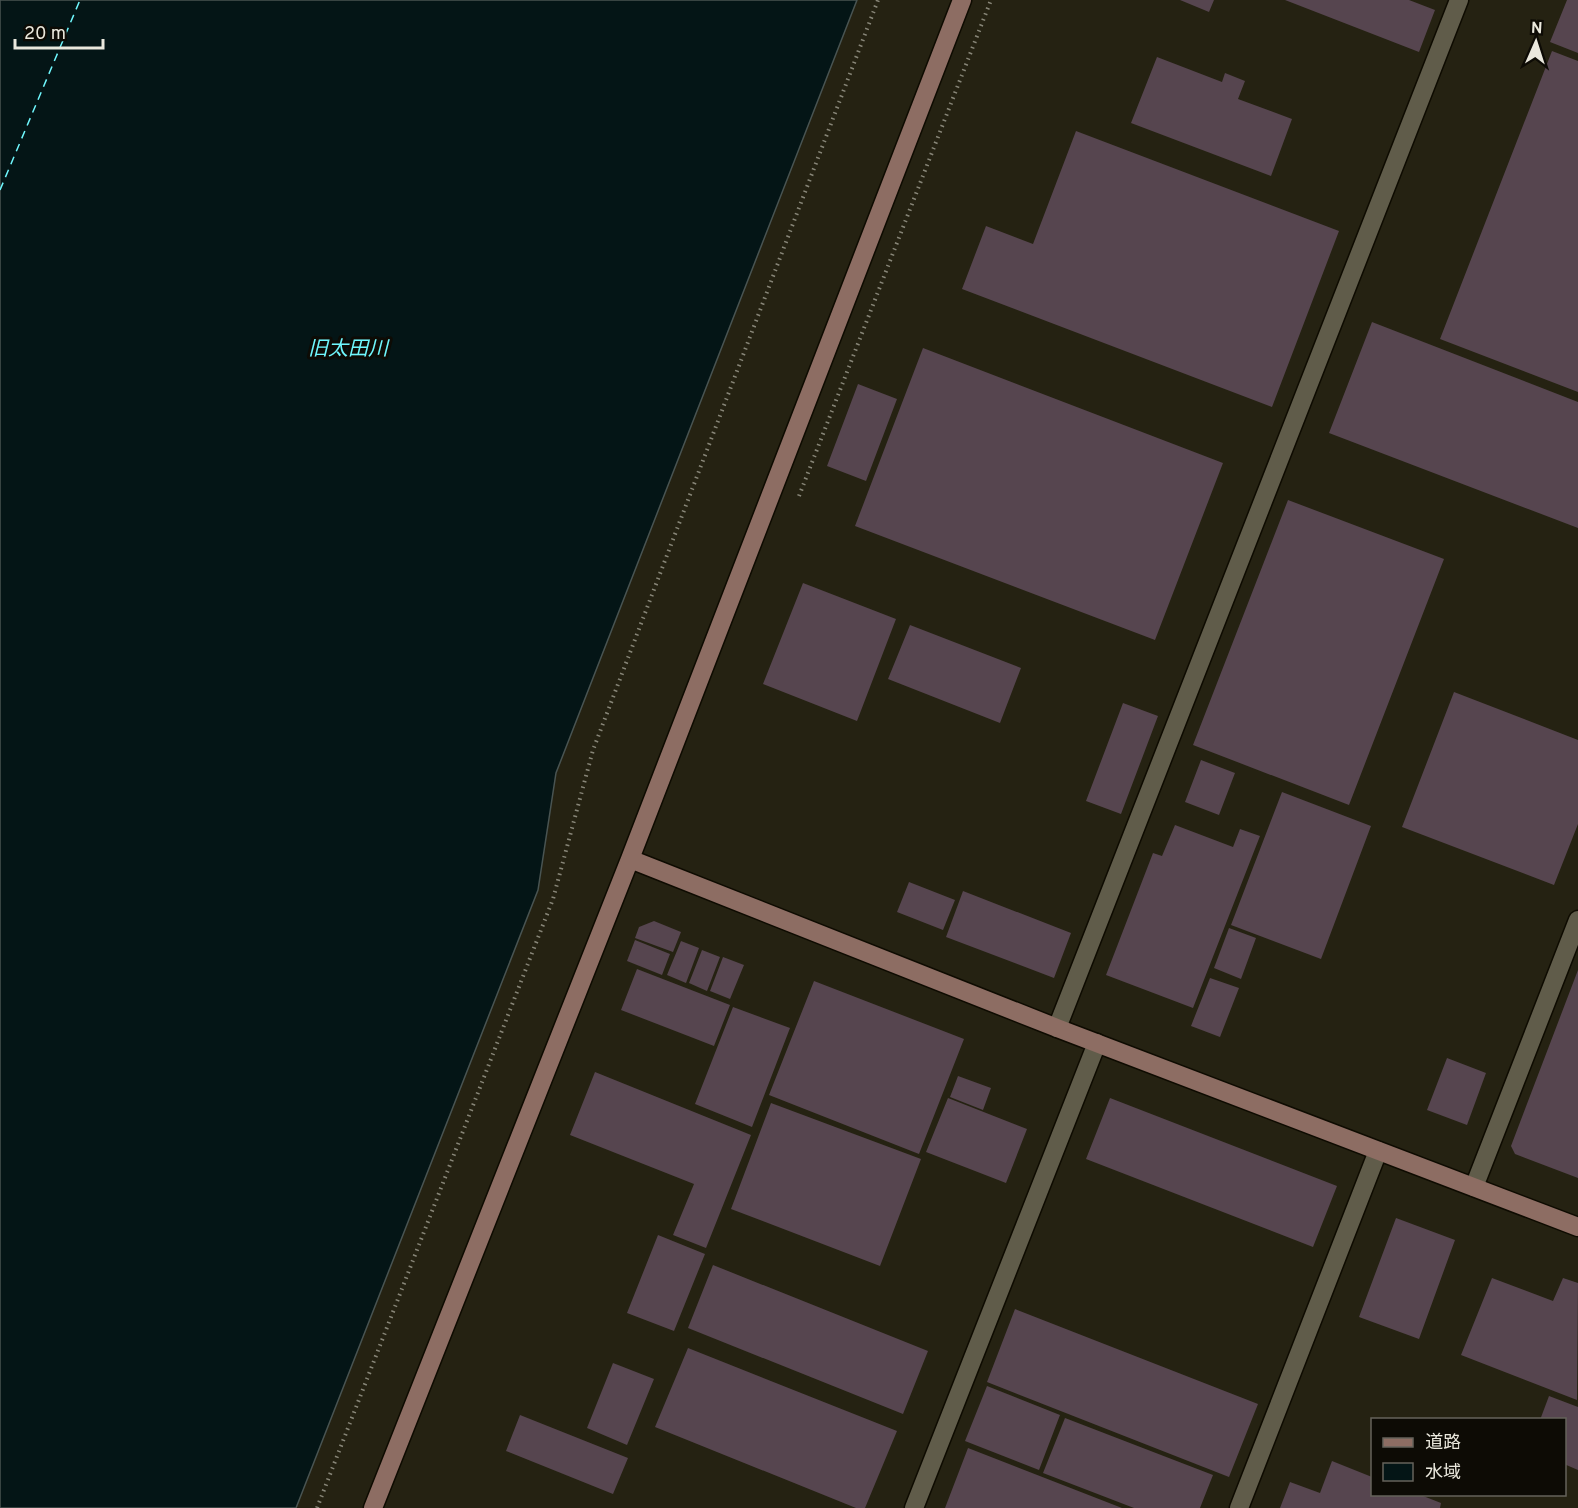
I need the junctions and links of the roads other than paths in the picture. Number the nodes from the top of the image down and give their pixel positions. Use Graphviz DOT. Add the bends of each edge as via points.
graph roads {
  1 [pos="962,0"];
  2 [pos="1459,0"];
  3 [pos="630,859"];
  4 [pos="1578,920"];
  5 [pos="1057,1028"];
  6 [pos="1097,1043"];
  7 [pos="1378,1151"];
  8 [pos="1474,1187"];
  9 [pos="1578,1227"];
  10 [pos="373,1508"];
  11 [pos="914,1508"];
  12 [pos="1239,1508"];
  1 -- 3 [label="street"];
  2 -- 5 [label="street"];
  3 -- 5 [label="street"];
  3 -- 10 [label="street"];
  4 -- 8 [label="street"];
  5 -- 6 [label="street"];
  6 -- 7 [label="street"];
  6 -- 11 [label="street"];
  7 -- 8 [label="street"];
  7 -- 12 [label="street"];
  8 -- 9 [label="street"];
}
